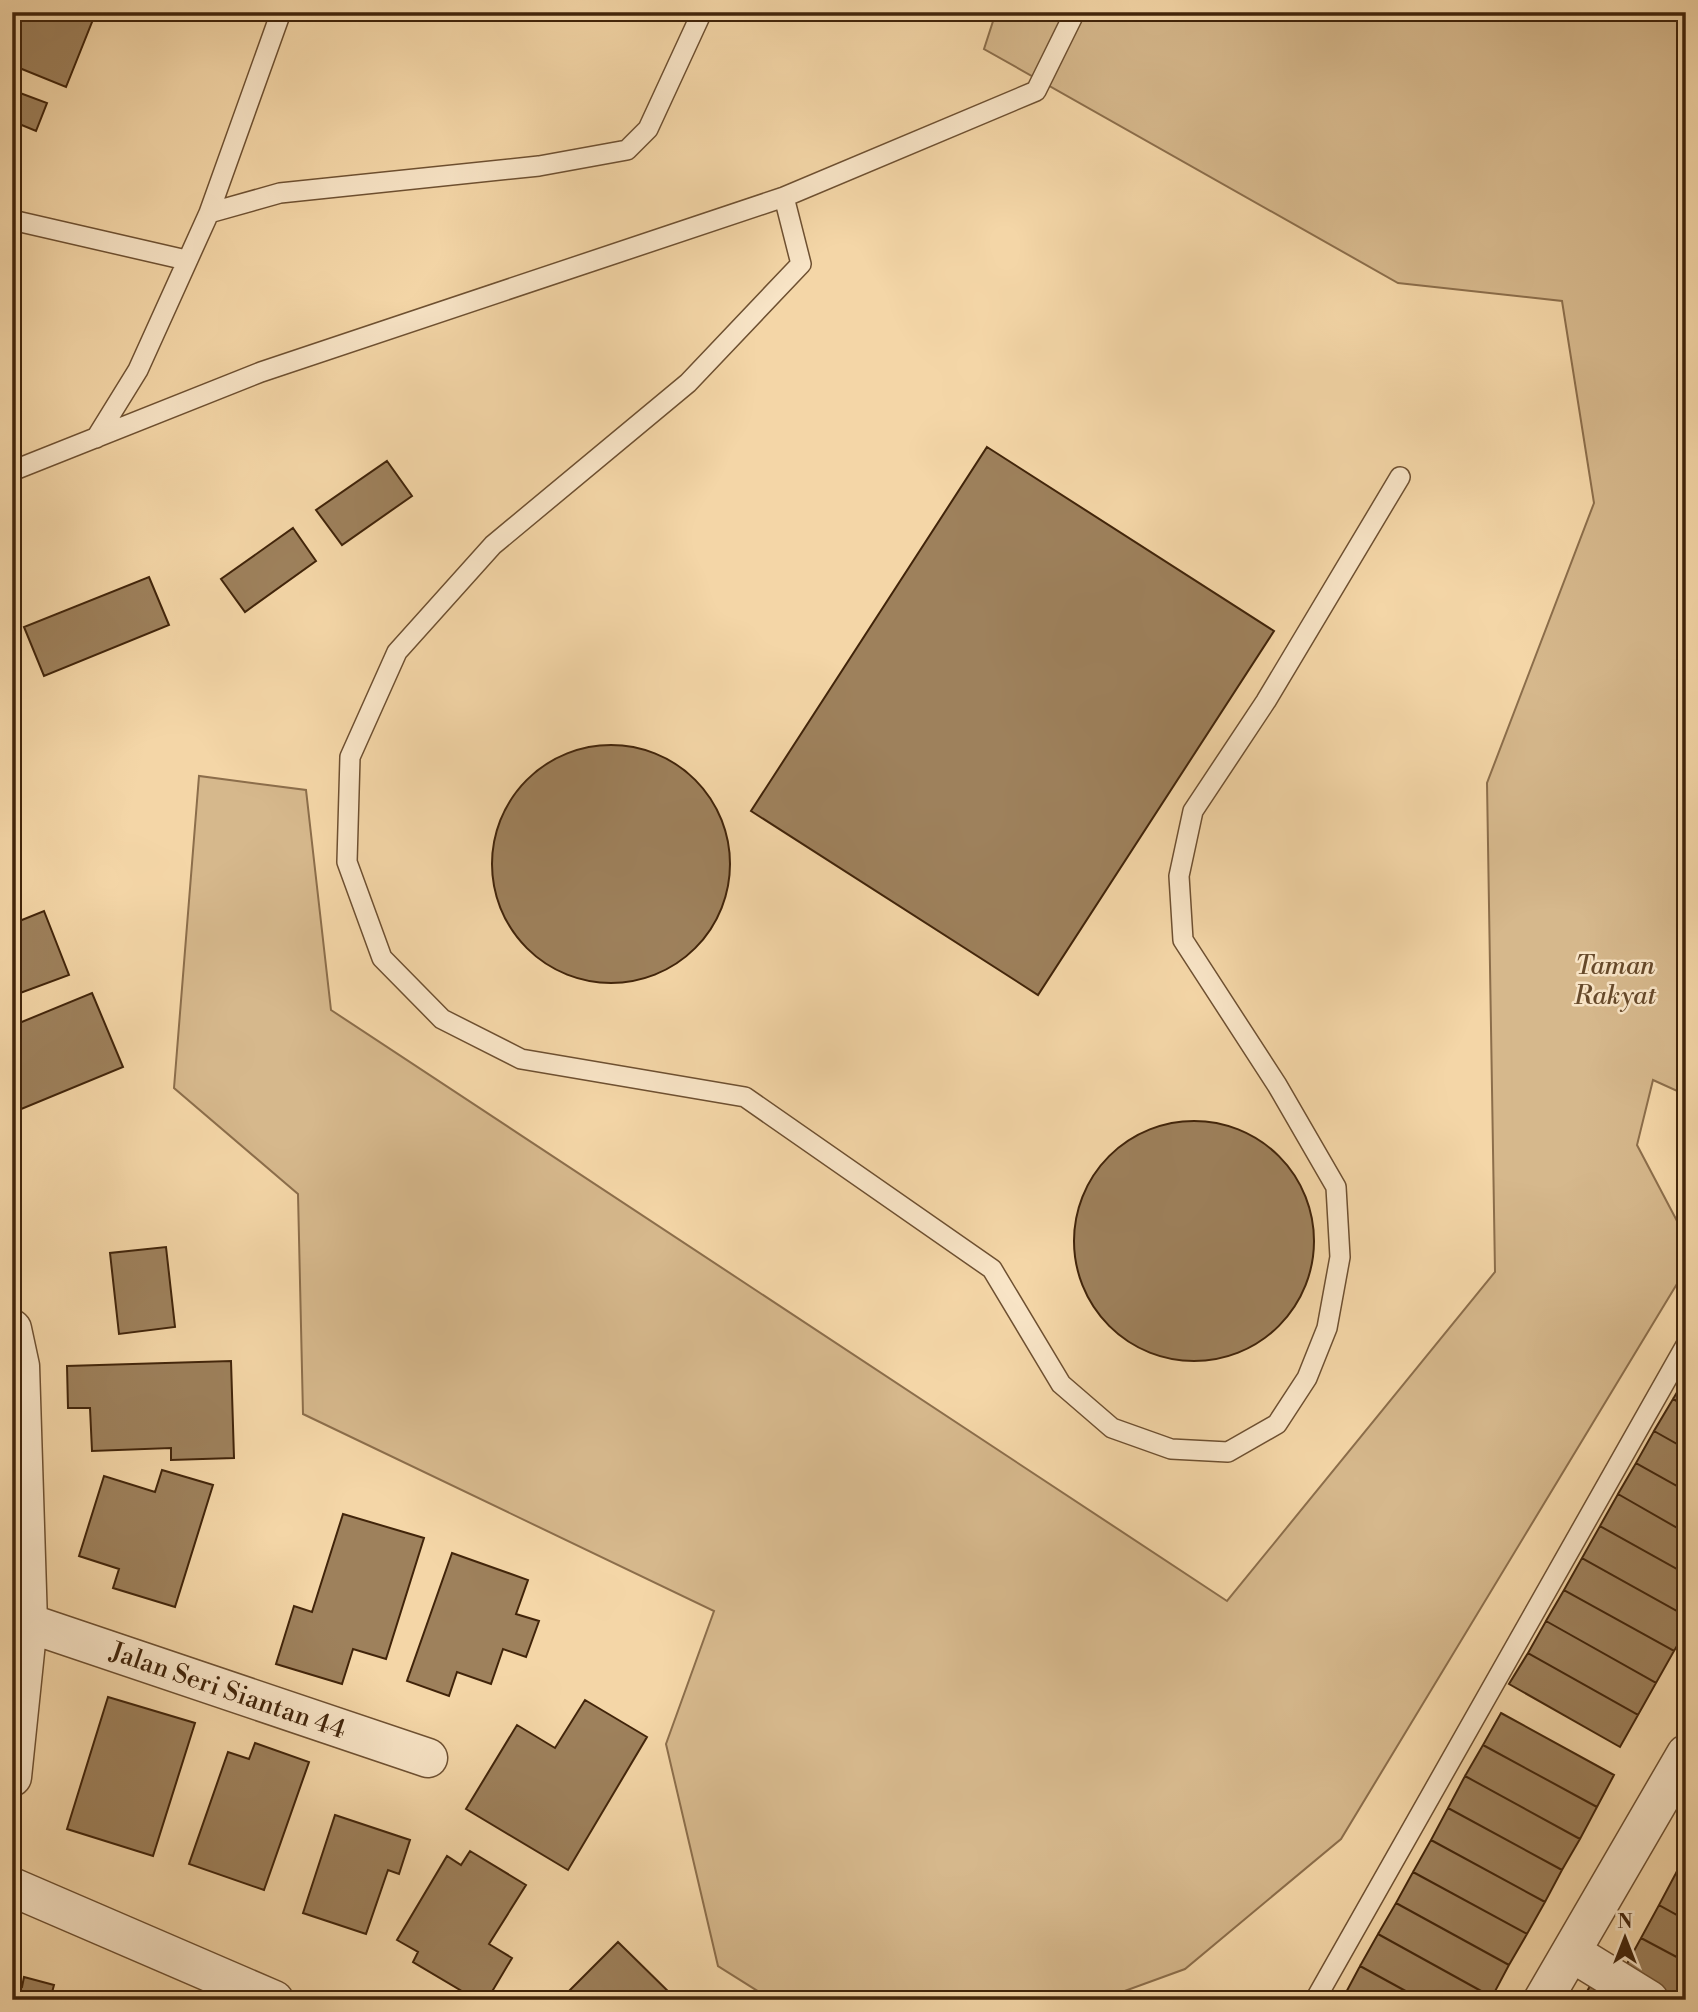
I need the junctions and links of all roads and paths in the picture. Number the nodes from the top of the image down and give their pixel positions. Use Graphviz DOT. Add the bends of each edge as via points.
graph roads {
  1 [pos="281,12"];
  2 [pos="702,12"];
  3 [pos="1076,12"];
  4 [pos="783,197"];
  5 [pos="209,213"];
  6 [pos="12,220"];
  7 [pos="186,260"];
  8 [pos="96,438"];
  9 [pos="12,471"];
  10 [pos="1400,477"];
  11 [pos="12,1329"];
  12 [pos="1686,1345"];
  13 [pos="28,1623"];
  14 [pos="1686,1755"];
  15 [pos="428,1758"];
  16 [pos="12,1777"];
  17 [pos="12,1887"];
  18 [pos="1571,1952"];
  19 [pos="274,2000"];
  20 [pos="1315,2000"];
  21 [pos="1543,2000"];
  22 [pos="1648,2000"];
  1 -- 5 [label="lane"];
  2 -- 5 [label="lane" via="649,129 627,150 539,166 280,193"];
  3 -- 4 [label="lane" via="1036,92"];
  4 -- 8 [label="lane" via="261,372"];
  4 -- 10 [label="lane" via="802,264 688,383 494,545 397,652 350,757 347,862 382,958 442,1019 521,1059 745,1097 992,1269 1061,1384 1111,1428 1171,1449 1228,1452 1277,1424 1307,1378 1327,1328 1340,1258 1336,1187 1277,1085 1183,940 1179,876 1193,811 1266,701"];
  5 -- 7 [label="lane"];
  6 -- 7 [label="lane"];
  7 -- 8 [label="lane" via="138,370"];
  8 -- 9 [label="lane"];
  11 -- 13 [label="street" via="20,1366"];
  12 -- 20 [label="lane"];
  13 -- 15 [label="street, Jalan Seri Siantan 44"];
  13 -- 16 [label="street"];
  14 -- 18 [label="street"];
  17 -- 19 [label="street"];
  18 -- 21 [label="street"];
  18 -- 22 [label="street"];
}
